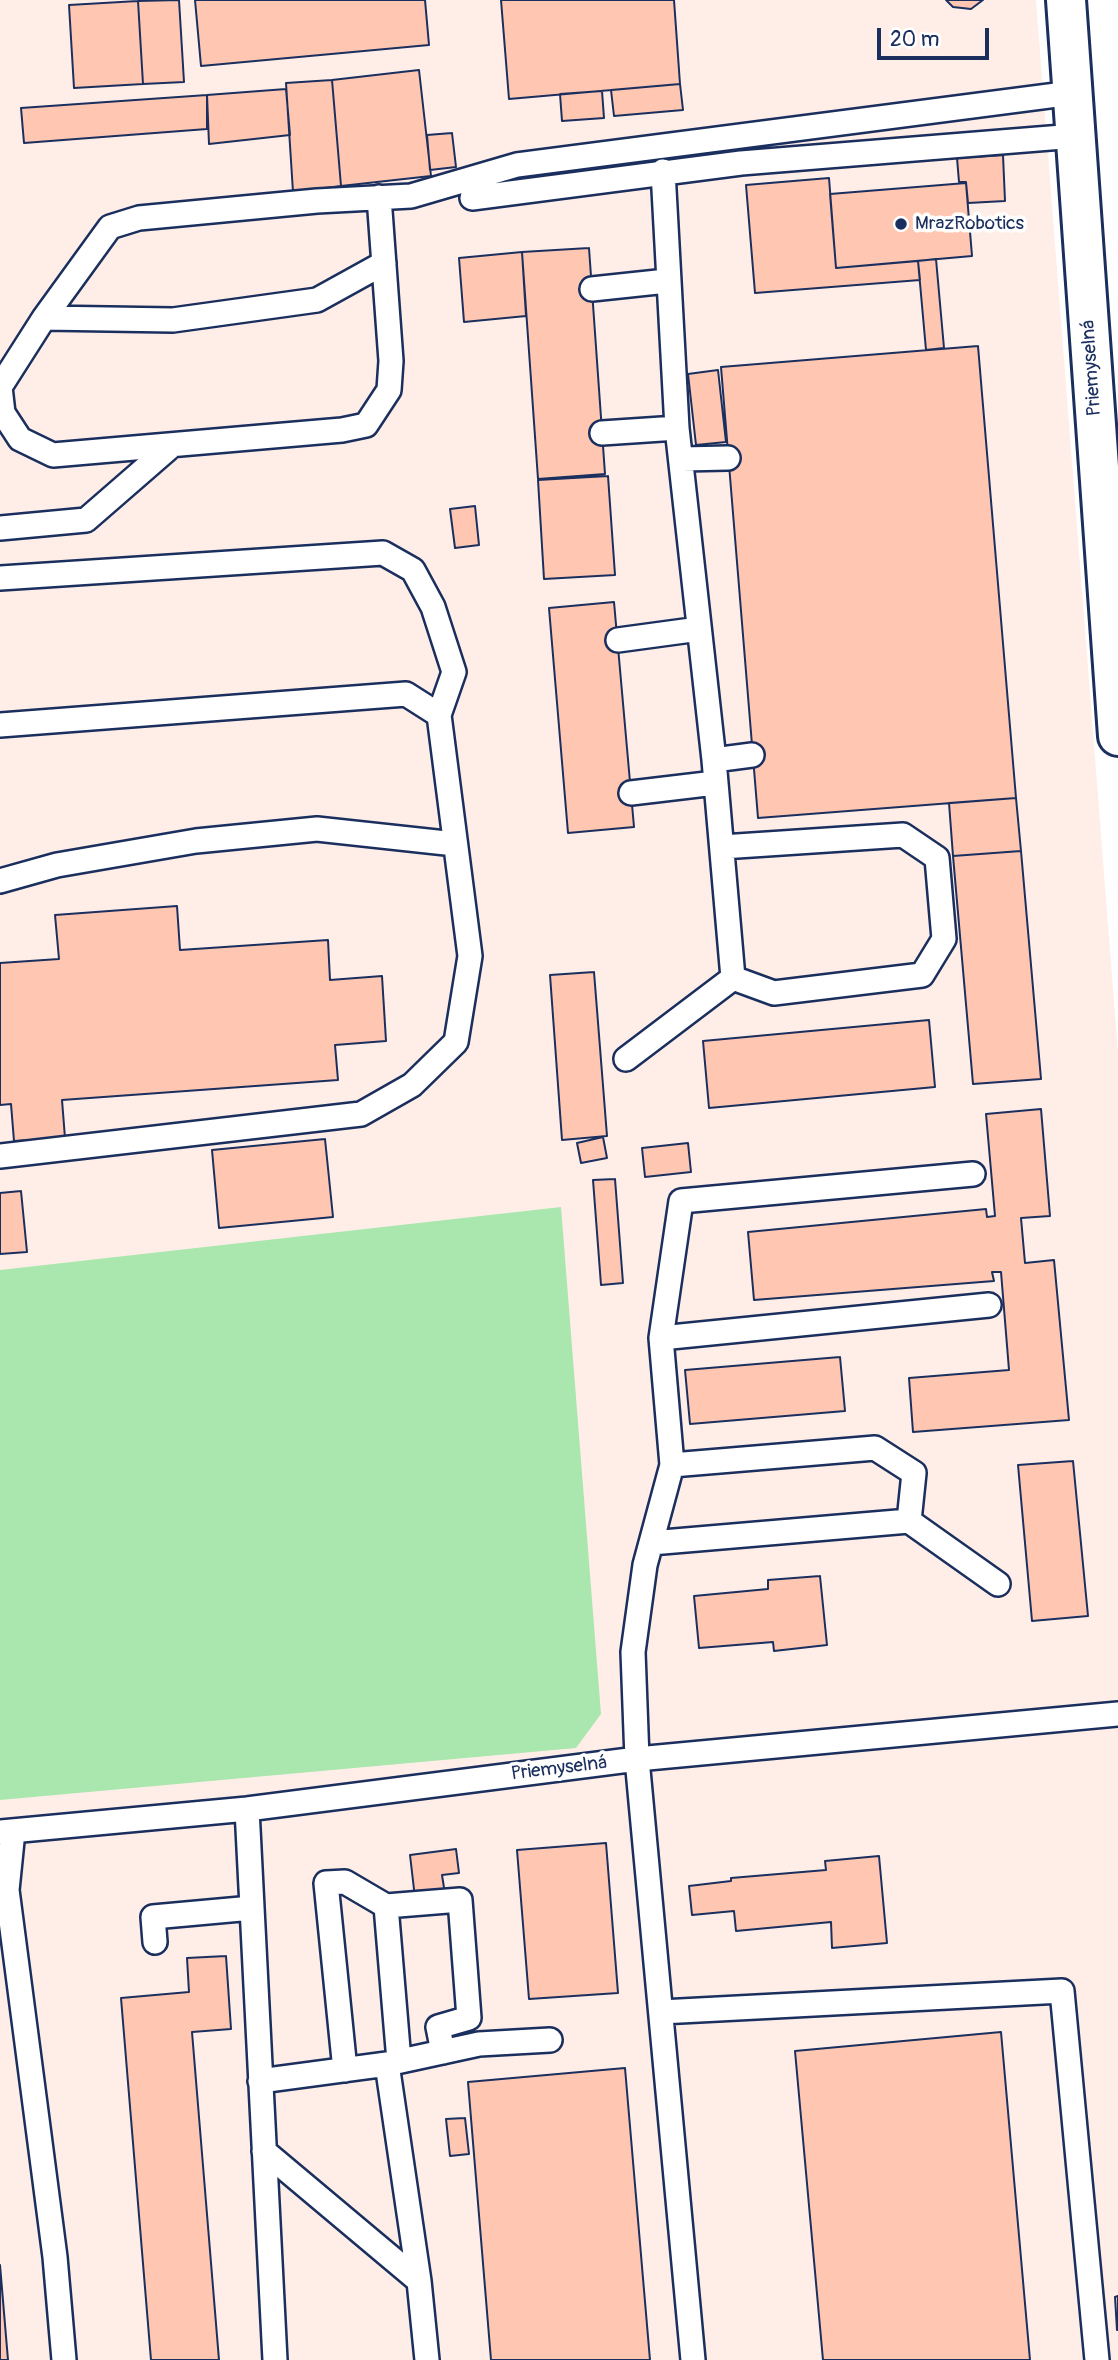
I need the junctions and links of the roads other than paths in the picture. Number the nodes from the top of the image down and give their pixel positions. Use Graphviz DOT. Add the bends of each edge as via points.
graph roads {
  1 [pos="1066,0"];
  2 [pos="1072,93"];
  3 [pos="1075,136"];
  4 [pos="663,171"];
  5 [pos="379,197"];
  6 [pos="472,198"];
  7 [pos="384,263"];
  8 [pos="667,281"];
  9 [pos="592,289"];
  10 [pos="44,318"];
  11 [pos="677,428"];
  12 [pos="602,433"];
  13 [pos="170,447"];
  14 [pos="728,458"];
  15 [pos="682,459"];
  16 [pos="0,528"];
  17 [pos="0,578"];
  18 [pos="699,629"];
  19 [pos="618,640"];
  20 [pos="439,715"];
  21 [pos="0,724"];
  22 [pos="1118,736"];
  23 [pos="752,755"];
  24 [pos="714,760"];
  25 [pos="715,783"];
  26 [pos="631,793"];
  27 [pos="455,844"];
  28 [pos="723,847"];
  29 [pos="0,881"];
  30 [pos="733,978"];
  31 [pos="626,1059"];
  32 [pos="0,1156"];
  33 [pos="973,1174"];
  34 [pos="989,1305"];
  35 [pos="661,1338"];
  36 [pos="672,1465"];
  37 [pos="909,1521"];
  38 [pos="651,1543"];
  39 [pos="998,1584"];
  40 [pos="1118,1714"];
  41 [pos="637,1759"];
  42 [pos="247,1809"];
  43 [pos="6,1831"];
  44 [pos="386,1906"];
  45 [pos="251,1908"];
  46 [pos="155,1942"];
  47 [pos="661,2012"];
  48 [pos="550,2040"];
  49 [pos="443,2052"];
  50 [pos="393,2063"];
  51 [pos="345,2070"];
  52 [pos="260,2081"];
  53 [pos="264,2151"];
  54 [pos="419,2281"];
  55 [pos="64,2360"];
  56 [pos="275,2360"];
  57 [pos="427,2360"];
  58 [pos="693,2360"];
  59 [pos="1097,2360"];
  1 -- 2 [label="street, Priemyselná"];
  2 -- 3 [label="street, Priemyselná"];
  2 -- 5 [label="lane" via="517,166 411,195"];
  3 -- 4 [label="lane"];
  3 -- 22 [label="street, Priemyselná"];
  4 -- 6 [label="lane"];
  4 -- 8 [label="lane"];
  5 -- 7 [label="lane"];
  5 -- 10 [label="lane" via="139,218 110,227"];
  7 -- 10 [label="lane" via="317,300 173,320"];
  7 -- 13 [label="lane" via="389,390 366,425"];
  8 -- 9 [label="lane"];
  8 -- 11 [label="lane"];
  10 -- 13 [label="lane" via="0,387 3,413 20,439 53,455"];
  11 -- 12 [label="lane"];
  11 -- 15 [label="lane"];
  13 -- 16 [label="lane" via="86,520"];
  14 -- 15 [label="lane"];
  15 -- 18 [label="lane"];
  17 -- 20 [label="lane" via="383,553 413,570 433,607 454,672"];
  18 -- 19 [label="lane"];
  18 -- 24 [label="lane"];
  20 -- 21 [label="lane" via="406,694"];
  20 -- 27 [label="lane"];
  23 -- 24 [label="lane"];
  24 -- 25 [label="lane"];
  25 -- 26 [label="lane"];
  25 -- 28 [label="lane"];
  27 -- 29 [label="lane" via="317,829 196,841 57,865"];
  27 -- 32 [label="lane" via="470,956 456,1042 412,1085 361,1114"];
  28 -- 30 [label="lane"];
  28 -- 30 [label="lane" via="903,835 937,858 944,939 922,975 774,993"];
  30 -- 31 [label="lane"];
  33 -- 35 [label="lane" via="681,1200"];
  34 -- 35 [label="lane"];
  35 -- 36 [label="lane"];
  36 -- 37 [label="lane" via="875,1448 914,1473"];
  36 -- 38 [label="lane"];
  37 -- 38 [label="lane"];
  37 -- 39 [label="lane"];
  38 -- 41 [label="lane" via="634,1652"];
  40 -- 41 [label="lane, Priemyselná"];
  41 -- 42 [label="lane, Priemyselná"];
  41 -- 47 [label="lane"];
  42 -- 43 [label="lane, Priemyselná"];
  42 -- 45 [label="lane"];
  43 -- 55 [label="lane" via="7,1890"];
  44 -- 49 [label="lane" via="460,1900 469,2018 438,2027"];
  44 -- 50 [label="lane"];
  44 -- 51 [label="lane" via="345,1882 326,1883"];
  45 -- 46 [label="lane" via="153,1917"];
  45 -- 52 [label="lane"];
  47 -- 58 [label="lane"];
  47 -- 59 [label="lane" via="1062,1991"];
  48 -- 49 [label="lane" via="479,2044"];
  49 -- 50 [label="lane"];
  50 -- 51 [label="lane"];
  50 -- 54 [label="lane"];
  51 -- 52 [label="lane"];
  52 -- 53 [label="lane"];
  53 -- 54 [label="lane"];
  53 -- 56 [label="lane"];
  54 -- 57 [label="lane"];
}
